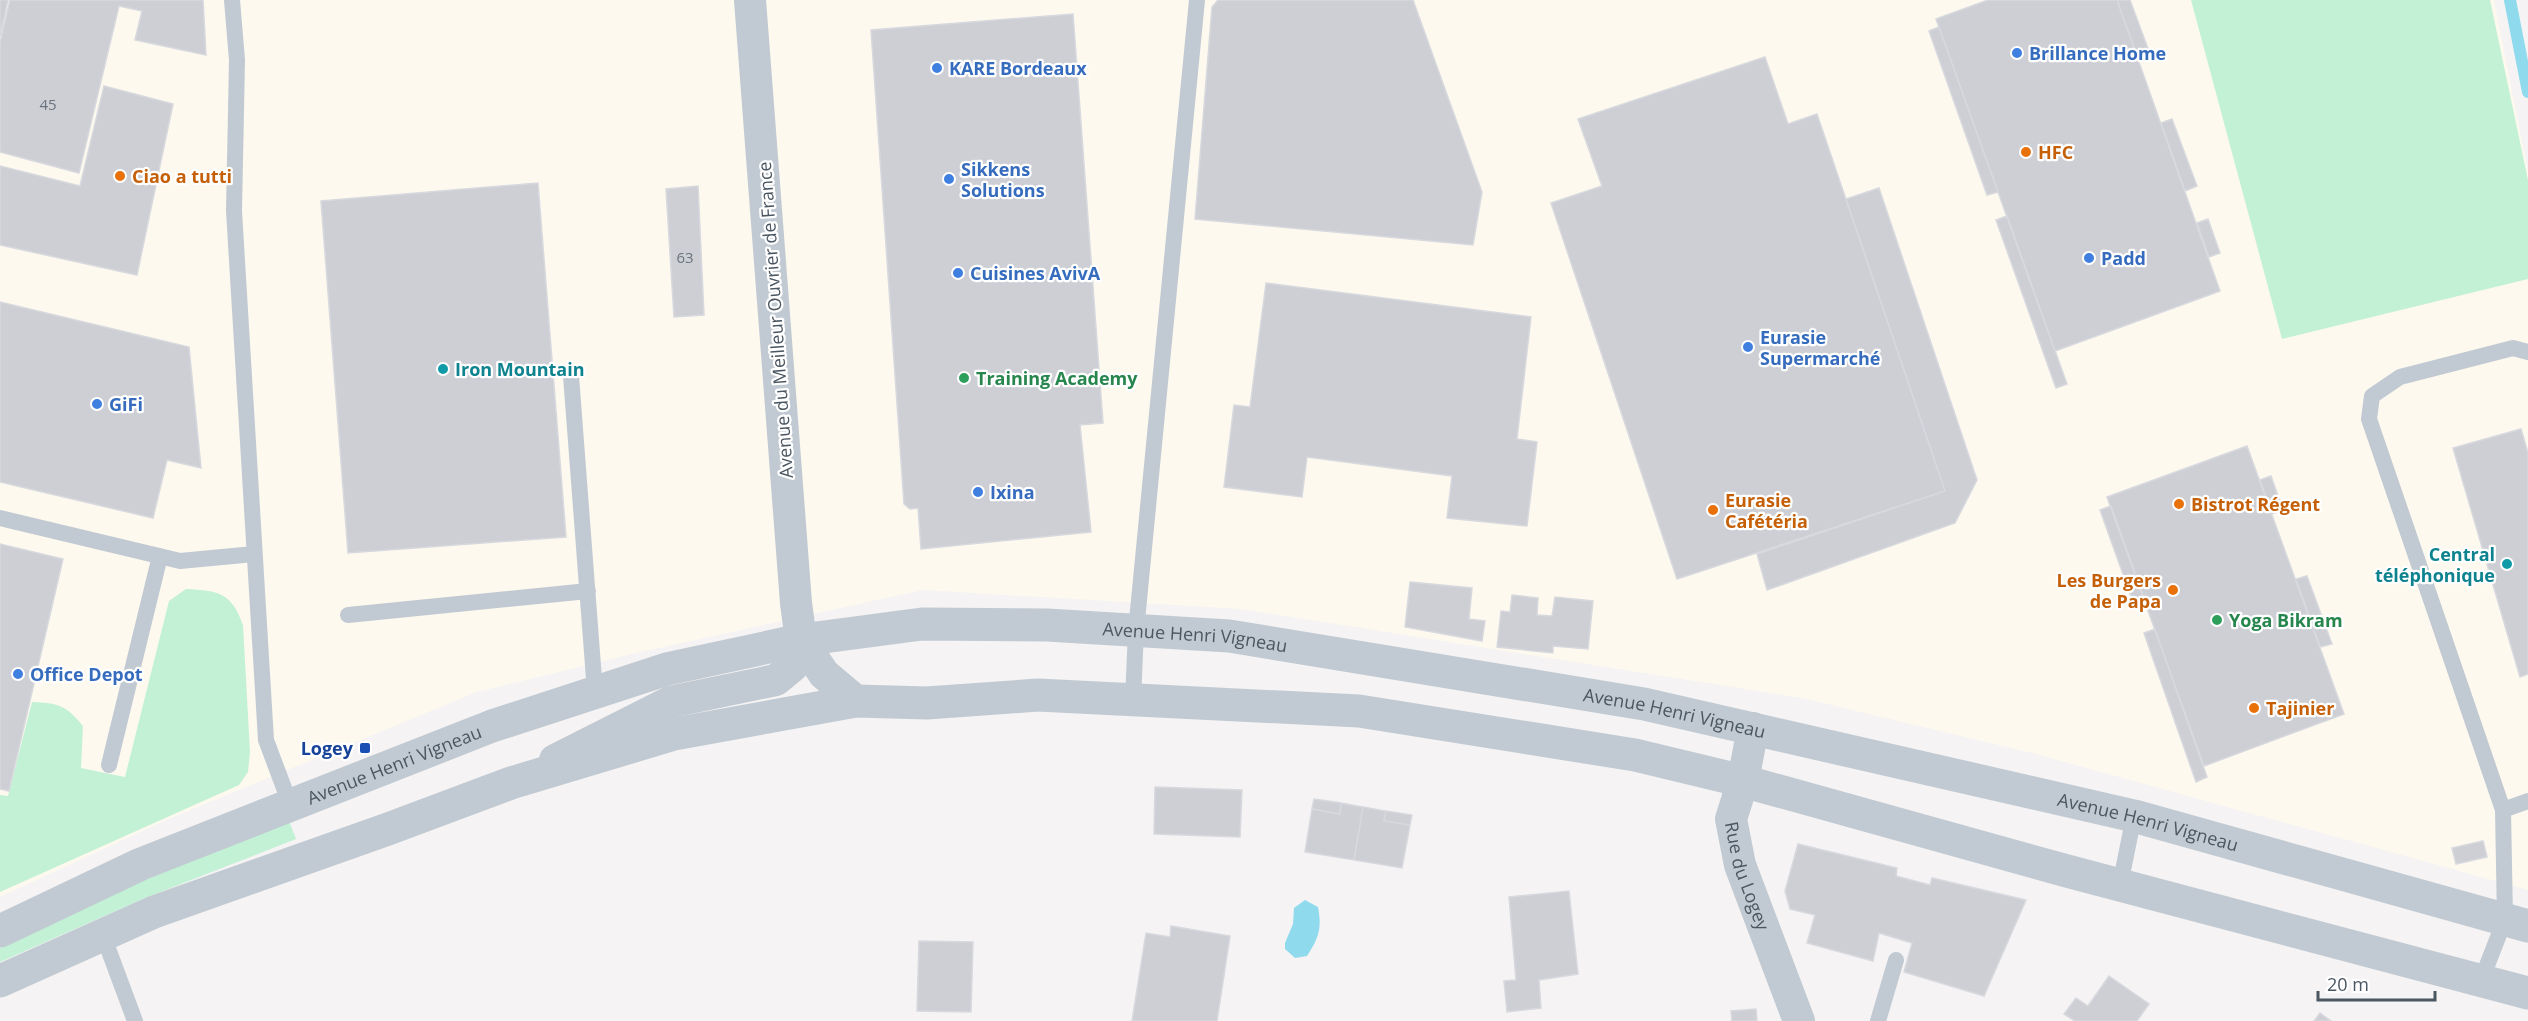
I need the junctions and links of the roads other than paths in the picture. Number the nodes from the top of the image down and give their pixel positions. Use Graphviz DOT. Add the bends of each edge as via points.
graph roads {
  1 [pos="232,0"];
  2 [pos="750,0"];
  3 [pos="1197,0"];
  4 [pos="2528,352"];
  5 [pos="571,376"];
  6 [pos="0,518"];
  7 [pos="254,554"];
  8 [pos="160,556"];
  9 [pos="588,591"];
  10 [pos="348,615"];
  11 [pos="1136,631"];
  12 [pos="801,640"];
  13 [pos="596,692"];
  14 [pos="1133,700"];
  15 [pos="856,701"];
  16 [pos="1753,728"];
  17 [pos="109,765"];
  18 [pos="1743,781"];
  19 [pos="511,783"];
  20 [pos="2528,801"];
  21 [pos="290,804"];
  22 [pos="2503,810"];
  23 [pos="2134,816"];
  24 [pos="2120,885"];
  25 [pos="2516,923"];
  26 [pos="0,931"];
  27 [pos="103,935"];
  28 [pos="1896,960"];
  29 [pos="0,981"];
  30 [pos="2481,981"];
  31 [pos="2528,993"];
  32 [pos="135,1021"];
  33 [pos="1798,1021"];
  34 [pos="1878,1021"];
  1 -- 7 [label="lane" via="237,60 234,211"];
  2 -- 12 [label="street, Avenue du Meilleur Ouvrier de France"];
  3 -- 11 [label="lane"];
  4 -- 22 [label="lane" via="2513,348 2400,377 2372,396 2369,419"];
  5 -- 9 [label="lane"];
  6 -- 8 [label="lane"];
  7 -- 8 [label="lane" via="180,561"];
  7 -- 21 [label="lane" via="266,740"];
  8 -- 17 [label="lane"];
  9 -- 10 [label="lane"];
  9 -- 13 [label="lane"];
  11 -- 12 [label="street, Avenue Henri Vigneau" via="1047,625 922,624"];
  11 -- 14 [label="lane"];
  11 -- 16 [label="street, Avenue Henri Vigneau" via="1229,636 1368,657 1644,704"];
  12 -- 13 [label="street, Avenue Henri Vigneau" via="667,669"];
  12 -- 15 [label="street" via="824,674"];
  12 -- 19 [label="street" via="793,666 776,680 670,702"];
  13 -- 21 [label="street, Avenue Henri Vigneau" via="492,726"];
  14 -- 15 [label="street" via="1038,695 927,703"];
  14 -- 18 [label="street" via="1359,711 1635,755"];
  15 -- 19 [label="street" via="674,734"];
  16 -- 18 [label="street, Rue du Logey"];
  16 -- 23 [label="street, Avenue Henri Vigneau"];
  18 -- 24 [label="street"];
  18 -- 33 [label="street, Rue du Logey" via="1731,819 1740,865"];
  19 -- 27 [label="street" via="154,912"];
  20 -- 22 [label="lane"];
  21 -- 26 [label="street, Avenue Henri Vigneau" via="141,864"];
  22 -- 25 [label="lane"];
  23 -- 24 [label="lane"];
  23 -- 25 [label="street, Avenue Henri Vigneau"];
  24 -- 30 [label="street"];
  25 -- 30 [label="lane"];
  27 -- 29 [label="street"];
  27 -- 32 [label="lane"];
  28 -- 34 [label="lane"];
  30 -- 31 [label="street"];
}
